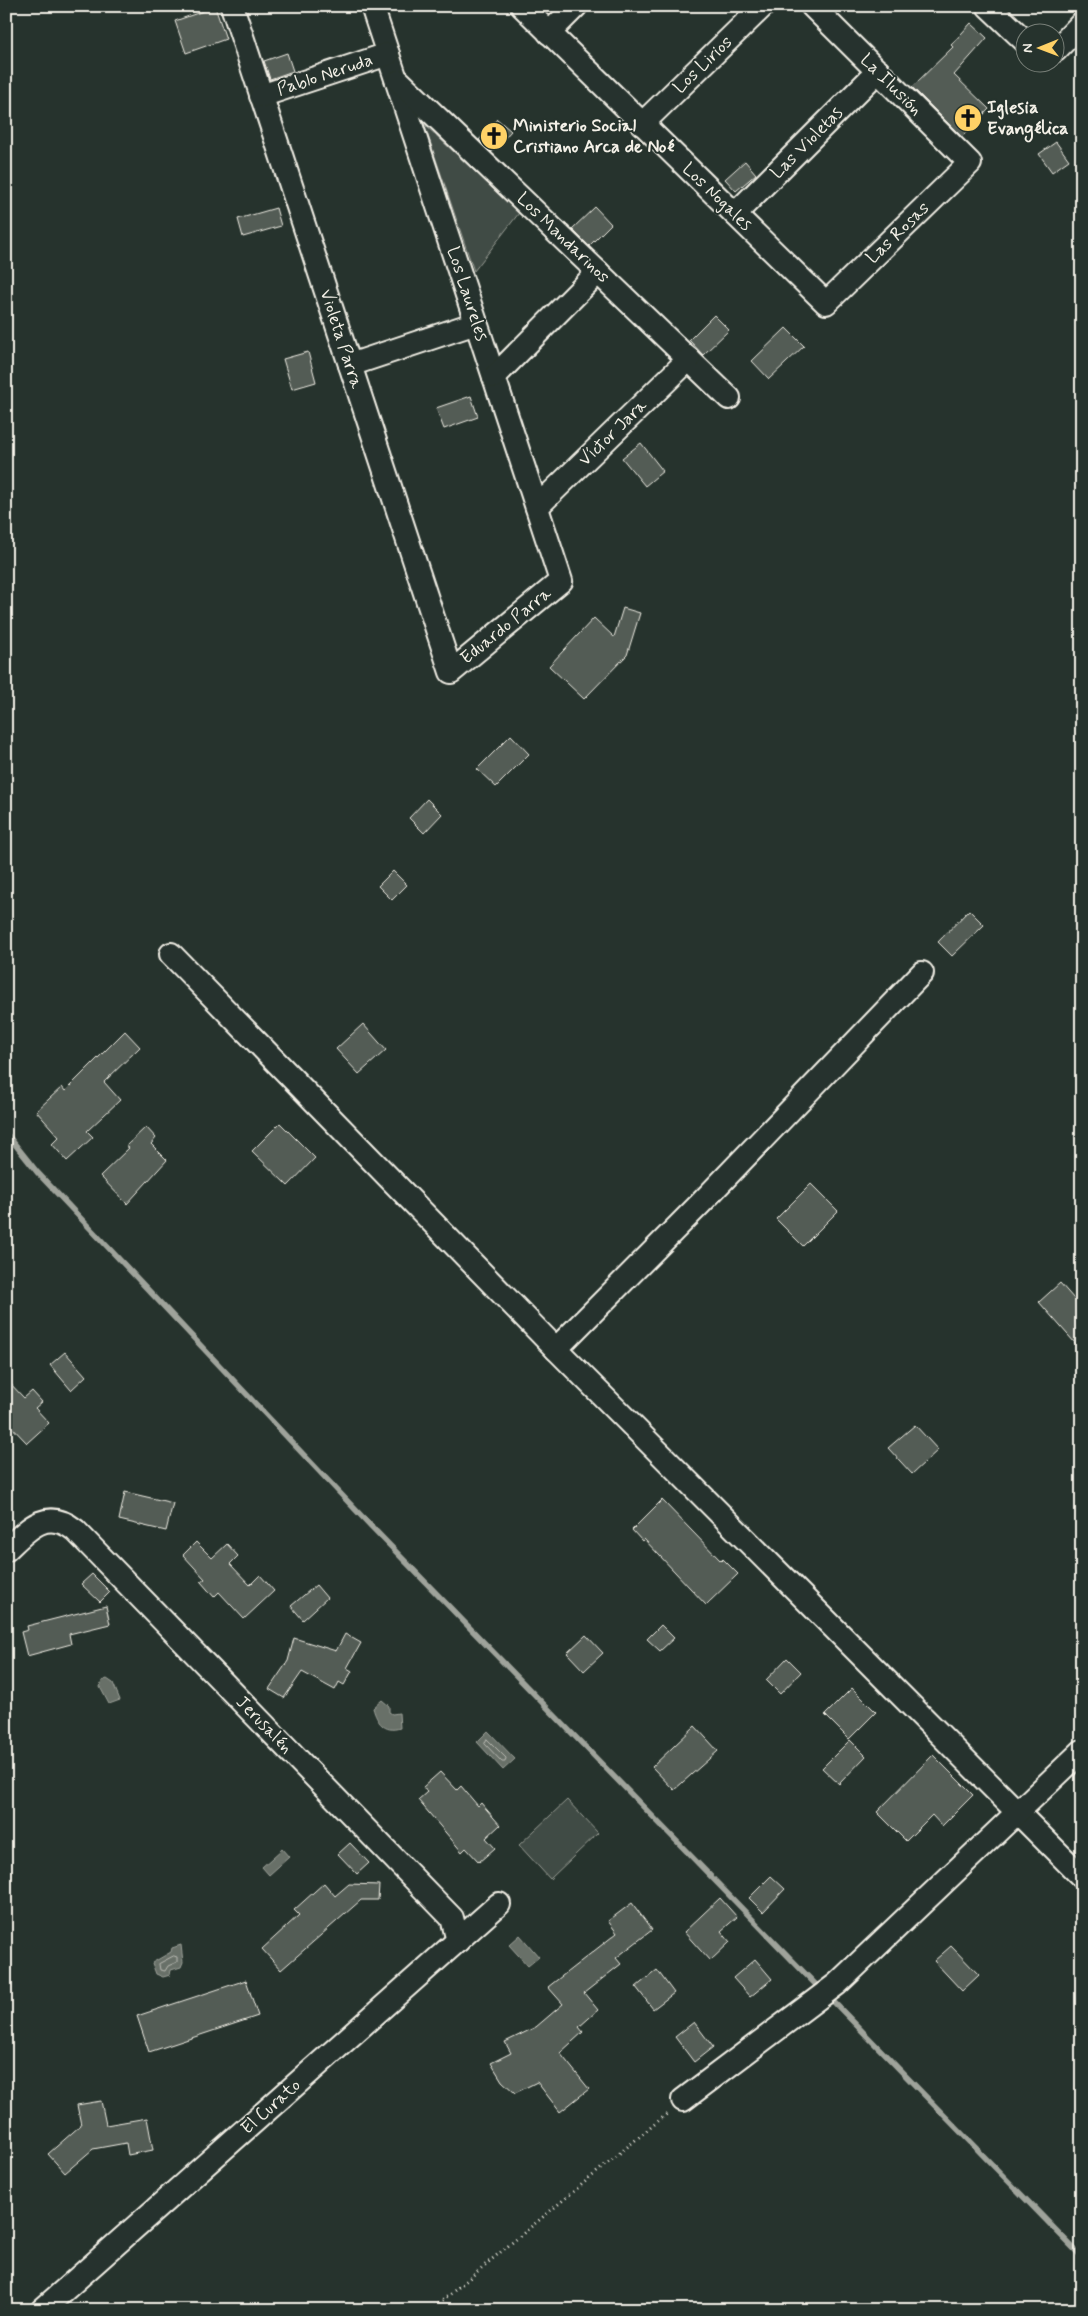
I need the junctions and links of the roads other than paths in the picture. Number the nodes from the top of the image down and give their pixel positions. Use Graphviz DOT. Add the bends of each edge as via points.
graph roads {
  1 [pos="232,6"];
  2 [pos="372,6"];
  3 [pos="522,6"];
  4 [pos="576,6"];
  5 [pos="763,6"];
  6 [pos="812,6"];
  7 [pos="988,6"];
  8 [pos="1082,23"];
  9 [pos="549,33"];
  10 [pos="1016,33"];
  11 [pos="1066,40"];
  12 [pos="388,54"];
  13 [pos="878,71"];
  14 [pos="396,79"];
  15 [pos="262,96"];
  16 [pos="642,124"];
  17 [pos="970,163"];
  18 [pos="735,214"];
  19 [pos="598,272"];
  20 [pos="826,303"];
  21 [pos="476,323"];
  22 [pos="689,359"];
  23 [pos="350,365"];
  24 [pos="494,377"];
  25 [pos="729,398"];
  26 [pos="537,507"];
  27 [pos="561,581"];
  28 [pos="451,672"];
  29 [pos="171,954"];
  30 [pos="922,973"];
  31 [pos="556,1349"];
  32 [pos="6,1550"];
  33 [pos="1082,1751"];
  34 [pos="1018,1814"];
  35 [pos="1082,1877"];
  36 [pos="499,1904"];
  37 [pos="458,1940"];
  38 [pos="683,2100"];
  39 [pos="42,2310"];
  1 -- 15 [label="street, Violeta Parra"];
  2 -- 12 [label="street, Los Laureles"];
  3 -- 9 [label="street, Los Nogales"];
  4 -- 9 [label="street"];
  5 -- 16 [label="street, Los Lirios"];
  6 -- 13 [label="street, La Ilusión"];
  7 -- 10 [label="street"];
  8 -- 11 [label="street"];
  9 -- 16 [label="street, Los Nogales"];
  12 -- 14 [label="street, Los Laureles"];
  12 -- 15 [label="street, Pablo Neruda"];
  13 -- 17 [label="street, La Ilusión"];
  13 -- 18 [label="street, Las Violetas"];
  14 -- 19 [label="street, Los Mandarinos"];
  14 -- 21 [label="street, Los Laureles"];
  15 -- 23 [label="street, Violeta Parra"];
  16 -- 18 [label="street, Los Nogales"];
  17 -- 20 [label="street, Las Rosas"];
  18 -- 20 [label="street, Los Nogales"];
  19 -- 22 [label="street, Los Mandarinos"];
  19 -- 24 [label="street"];
  21 -- 23 [label="street"];
  21 -- 24 [label="street, Los Laureles"];
  22 -- 25 [label="street, Los Mandarinos"];
  22 -- 26 [label="street, Víctor Jara"];
  23 -- 28 [label="street, Violeta Parra"];
  24 -- 26 [label="street, Los Laureles"];
  26 -- 27 [label="street, Los Laureles"];
  27 -- 28 [label="street, Eduardo Parra"];
  29 -- 31 [label="street"];
  30 -- 31 [label="street"];
  31 -- 34 [label="street"];
  32 -- 37 [label="street, Jerusalén" via="41,1522 56,1521 75,1530 452,1918"];
  33 -- 34 [label="street"];
  34 -- 35 [label="street"];
  34 -- 38 [label="street" via="837,1984"];
  36 -- 37 [label="street, El Curato"];
  37 -- 39 [label="street, El Curato"];
}
